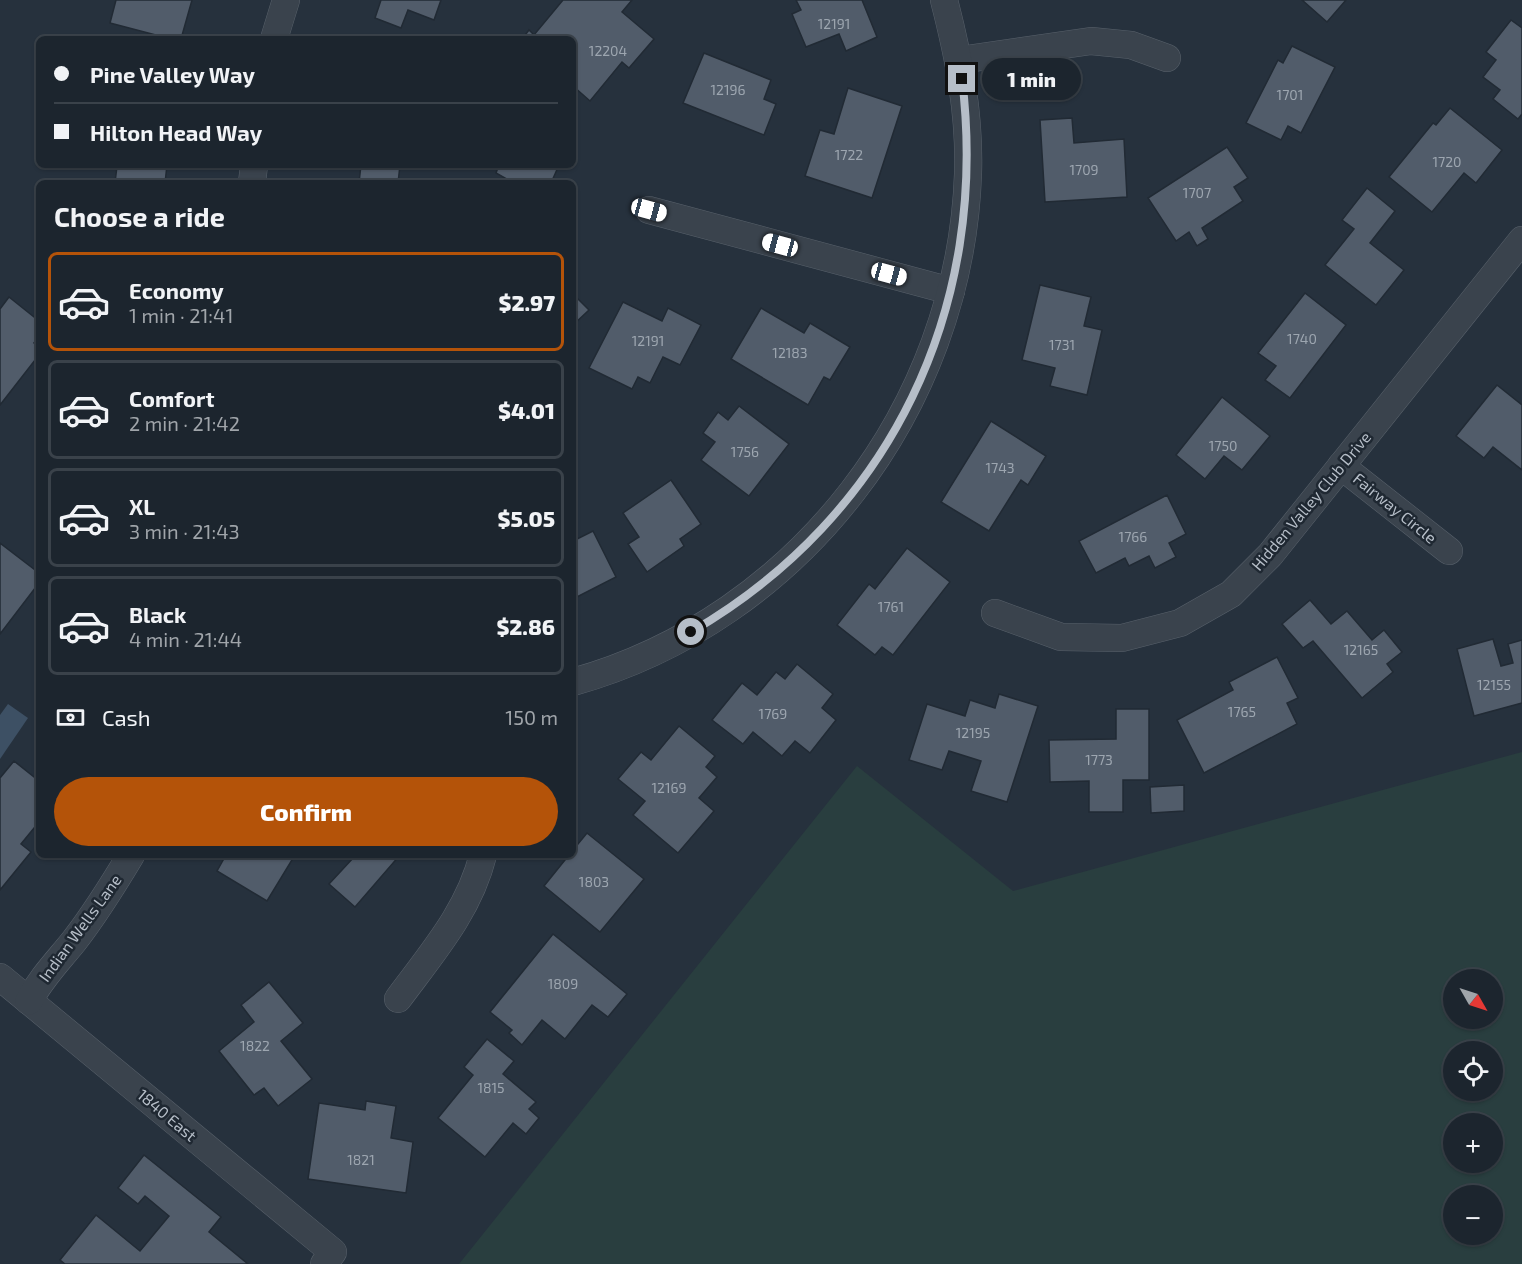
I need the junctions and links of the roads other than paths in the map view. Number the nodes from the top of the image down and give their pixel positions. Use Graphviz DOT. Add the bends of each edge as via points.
graph roads {
  1 [pos="286,0"];
  2 [pos="945,0"];
  3 [pos="275,36"];
  4 [pos="1167,58"];
  5 [pos="960,60"];
  6 [pos="649,210"];
  7 [pos="1522,240"];
  8 [pos="951,291"];
  9 [pos="1341,466"];
  10 [pos="1449,551"];
  11 [pos="995,613"];
  12 [pos="576,681"];
  13 [pos="129,858"];
  14 [pos="482,858"];
  15 [pos="0,977"];
  16 [pos="398,999"];
  17 [pos="29,1001"];
  18 [pos="328,1258"];
  1 -- 3 [label="street"];
  2 -- 5 [label="street"];
  4 -- 5 [label="street" via="1131,45 1091,41"];
  5 -- 8 [label="street" via="967,116 968,174 963,232"];
  6 -- 8 [label="street"];
  7 -- 9 [label="street, Hidden Valley Club Drive"];
  8 -- 12 [label="street" via="920,381 889,441 818,535 775,575 727,611 674,642"];
  9 -- 10 [label="street, Fairway Circle"];
  9 -- 11 [label="street, Hidden Valley Club Drive" via="1270,555 1231,594 1180,623 1122,638 1061,637"];
  13 -- 17 [label="street, Indian Wells Lane"];
  14 -- 16 [label="street" via="470,897"];
  15 -- 17 [label="street, 1840 East"];
  17 -- 18 [label="street, 1840 East"];
}
